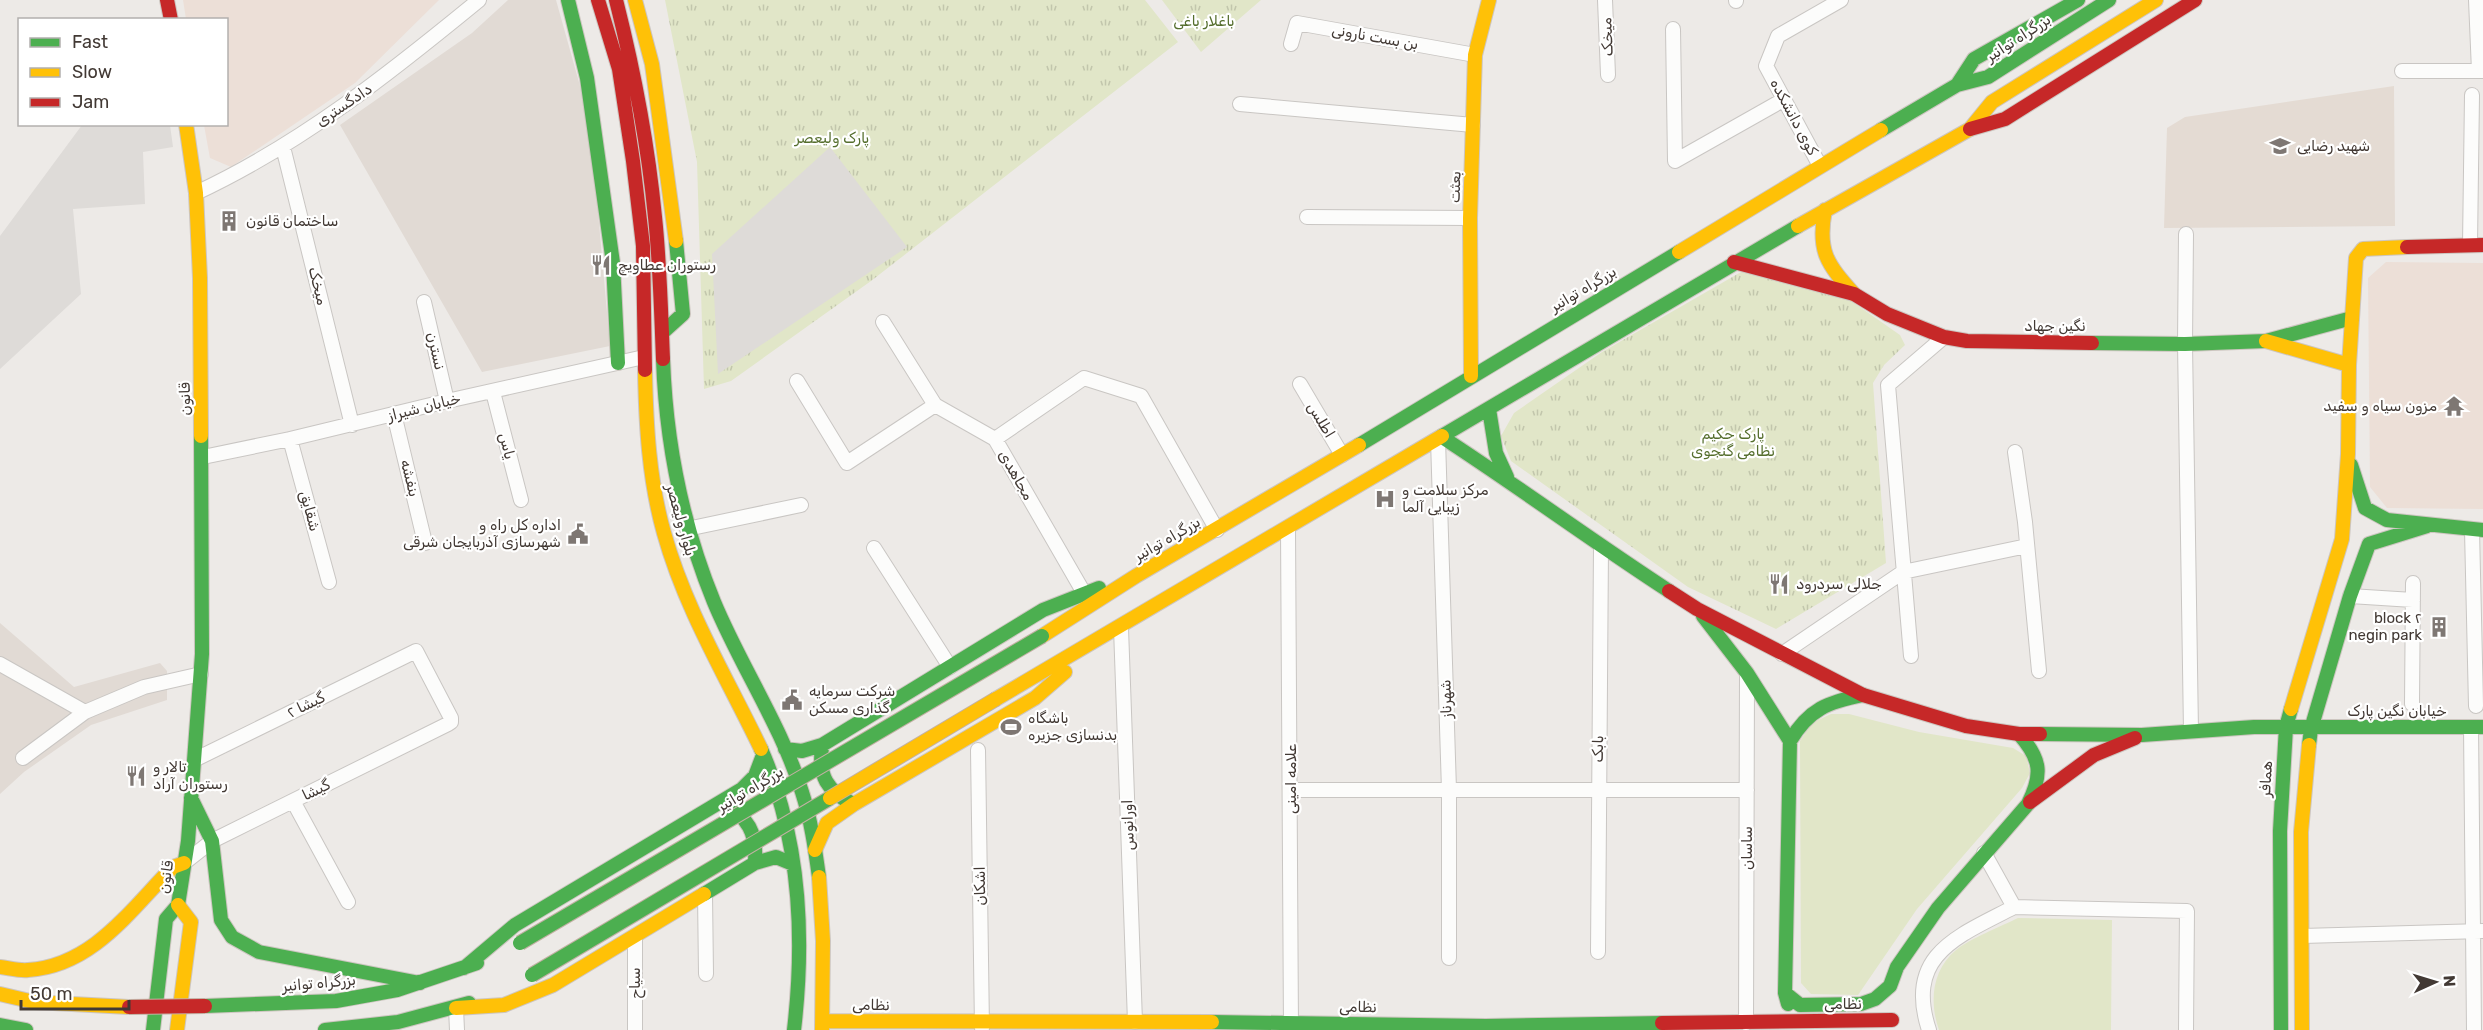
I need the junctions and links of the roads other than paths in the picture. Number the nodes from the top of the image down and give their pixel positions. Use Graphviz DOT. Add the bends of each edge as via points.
graph roads {
  1 [pos="167,0"];
  2 [pos="479,0"];
  3 [pos="568,0"];
  4 [pos="598,0"];
  5 [pos="616,0"];
  6 [pos="635,0"];
  7 [pos="1489,0"];
  8 [pos="1605,0"];
  9 [pos="1841,0"];
  10 [pos="2078,0"];
  11 [pos="2109,0"];
  12 [pos="2156,0"];
  13 [pos="2195,0"];
  14 [pos="2476,0"];
  15 [pos="171,18"];
  16 [pos="1673,29"];
  17 [pos="1291,44"];
  18 [pos="1475,55"];
  19 [pos="2402,71"];
  20 [pos="2481,71"];
  21 [pos="1608,75"];
  22 [pos="1957,86"];
  23 [pos="2472,95"];
  24 [pos="1783,100"];
  25 [pos="1240,104"];
  26 [pos="1473,125"];
  27 [pos="186,126"];
  28 [pos="1970,129"];
  29 [pos="283,147"];
  30 [pos="1820,166"];
  31 [pos="196,193"];
  32 [pos="1826,210"];
  33 [pos="1307,217"];
  34 [pos="1470,218"];
  35 [pos="2186,234"];
  36 [pos="2477,245"];
  37 [pos="1734,262"];
  38 [pos="1854,294"];
  39 [pos="424,302"];
  40 [pos="2352,318"];
  41 [pos="883,322"];
  42 [pos="663,332"];
  43 [pos="1944,336"];
  44 [pos="2266,341"];
  45 [pos="2185,344"];
  46 [pos="644,357"];
  47 [pos="618,363"];
  48 [pos="2349,365"];
  49 [pos="1471,376"];
  50 [pos="797,381"];
  51 [pos="1300,384"];
  52 [pos="493,392"];
  53 [pos="447,401"];
  54 [pos="935,405"];
  55 [pos="1489,409"];
  56 [pos="394,414"];
  57 [pos="352,425"];
  58 [pos="1440,438"];
  59 [pos="290,439"];
  60 [pos="995,439"];
  61 [pos="2015,452"];
  62 [pos="2348,454"];
  63 [pos="1342,455"];
  64 [pos="203,457"];
  65 [pos="1511,482"];
  66 [pos="521,500"];
  67 [pos="801,506"];
  68 [pos="2427,526"];
  69 [pos="687,529"];
  70 [pos="1288,529"];
  71 [pos="1217,530"];
  72 [pos="2478,530"];
  73 [pos="425,543"];
  74 [pos="2027,546"];
  75 [pos="1601,547"];
  76 [pos="874,548"];
  77 [pos="1903,572"];
  78 [pos="1136,576"];
  79 [pos="329,582"];
  80 [pos="2413,583"];
  81 [pos="1084,593"];
  82 [pos="2350,596"];
  83 [pos="2413,600"];
  84 [pos="1697,609"];
  85 [pos="1117,630"];
  86 [pos="416,651"];
  87 [pos="1782,654"];
  88 [pos="1911,656"];
  89 [pos="0,664"];
  90 [pos="950,667"];
  91 [pos="2039,671"];
  92 [pos="201,674"];
  93 [pos="1747,674"];
  94 [pos="1863,695"];
  95 [pos="2412,704"];
  96 [pos="2476,706"];
  97 [pos="85,712"];
  98 [pos="2286,727"];
  99 [pos="2477,727"];
  100 [pos="2311,729"];
  101 [pos="2191,731"];
  102 [pos="2019,734"];
  103 [pos="2142,735"];
  104 [pos="1790,741"];
  105 [pos="822,745"];
  106 [pos="785,749"];
  107 [pos="978,750"];
  108 [pos="763,755"];
  109 [pos="23,758"];
  110 [pos="196,759"];
  111 [pos="1291,790"];
  112 [pos="1449,790"];
  113 [pos="1598,790"];
  114 [pos="1747,790"];
  115 [pos="191,798"];
  116 [pos="294,801"];
  117 [pos="720,802"];
  118 [pos="854,804"];
  119 [pos="2028,804"];
  120 [pos="213,841"];
  121 [pos="815,850"];
  122 [pos="1984,853"];
  123 [pos="184,863"];
  124 [pos="755,863"];
  125 [pos="793,864"];
  126 [pos="705,894"];
  127 [pos="348,902"];
  128 [pos="178,905"];
  129 [pos="2014,907"];
  130 [pos="2478,931"];
  131 [pos="635,936"];
  132 [pos="2280,936"];
  133 [pos="2302,936"];
  134 [pos="1598,952"];
  135 [pos="1449,958"];
  136 [pos="0,967"];
  137 [pos="464,968"];
  138 [pos="706,974"];
  139 [pos="528,977"];
  140 [pos="420,983"];
  141 [pos="1890,986"];
  142 [pos="496,993"];
  143 [pos="1785,993"];
  144 [pos="0,994"];
  145 [pos="456,1008"];
  146 [pos="422,1018"];
  147 [pos="1135,1022"];
  148 [pos="1746,1023"];
  149 [pos="0,1025"];
  150 [pos="823,1025"];
  151 [pos="1794,1025"];
  152 [pos="1892,1025"];
  153 [pos="982,1026"];
  154 [pos="1075,1026"];
  155 [pos="1151,1026"];
  156 [pos="1292,1026"];
  157 [pos="1673,1026"];
  158 [pos="1486,1028"];
  159 [pos="26,1030"];
  160 [pos="153,1030"];
  161 [pos="177,1030"];
  162 [pos="325,1030"];
  163 [pos="389,1030"];
  164 [pos="457,1030"];
  165 [pos="635,1030"];
  166 [pos="794,1030"];
  167 [pos="1929,1030"];
  168 [pos="2186,1030"];
  169 [pos="2281,1030"];
  170 [pos="2302,1030"];
  171 [pos="2474,1030"];
  1 -- 15 [label="main road"];
  2 -- 29 [label="street, دادگستری" via="384,78"];
  3 -- 47 [label="main road" via="587,78 600,167 613,263"];
  4 -- 46 [label="main road, بلوار ولیعصر" via="616,58 644,247"];
  5 -- 42 [label="main road, بلوار ولیعصر" via="644,126 658,244"];
  6 -- 42 [label="main road" via="652,64 683,314"];
  7 -- 18 [label="main road, بعثت"];
  8 -- 21 [label="street, میخک"];
  9 -- 24 [label="street, کوی دانشکده" via="1778,36 1766,66"];
  10 -- 22 [label="main road" via="1974,59"];
  11 -- 22 [label="main road, بزرگراه توانیر" via="1988,77"];
  12 -- 28 [label="main road" via="1992,102"];
  13 -- 28 [label="main road" via="2005,119"];
  14 -- 20 [label="street"];
  16 -- 24 [label="street" via="1675,161"];
  17 -- 18 [label="street, بن بست نارونی" via="1297,23"];
  18 -- 26 [label="main road, بعثت"];
  19 -- 20 [label="street"];
  22 -- 30 [label="main road, بزرگراه توانیر"];
  23 -- 36 [label="street"];
  24 -- 30 [label="street, کوی دانشکده"];
  25 -- 26 [label="street"];
  26 -- 34 [label="main road, بعثت"];
  27 -- 31 [label="main road, قانون"];
  28 -- 32 [label="main road"];
  29 -- 31 [label="street, دادگستری"];
  29 -- 57 [label="street, میخک"];
  30 -- 49 [label="main road, بزرگراه توانیر"];
  31 -- 64 [label="main road, قانون"];
  32 -- 37 [label="main road"];
  32 -- 38 [label="main road" via="1821,248 1829,266"];
  33 -- 34 [label="street"];
  34 -- 49 [label="main road, بعثت"];
  35 -- 45 [label="street"];
  36 -- 40 [label="main road" via="2363,249 2356,258"];
  37 -- 38 [label="main road"];
  37 -- 55 [label="main road"];
  38 -- 43 [label="main road, نگین جهاد" via="1887,314"];
  39 -- 53 [label="street, نسترن"];
  40 -- 44 [label="main road"];
  40 -- 48 [label="main road"];
  41 -- 54 [label="street, مجاهدی"];
  42 -- 69 [label="main road, بلوار ولیعصر" via="668,421"];
  43 -- 45 [label="main road, نگین جهاد" via="1996,342"];
  43 -- 77 [label="street" via="1888,385"];
  44 -- 45 [label="main road, نگین جهاد"];
  44 -- 48 [label="main road"];
  45 -- 101 [label="street"];
  46 -- 47 [label="street, خیابان شیراز"];
  46 -- 108 [label="main road, بلوار ولیعصر" via="654,491 664,534 702,630"];
  47 -- 52 [label="street, خیابان شیراز"];
  48 -- 62 [label="main road"];
  49 -- 63 [label="main road, بزرگراه توانیر"];
  50 -- 54 [label="street" via="848,463"];
  51 -- 63 [label="street, اطلس"];
  52 -- 53 [label="street, خیابان شیراز"];
  52 -- 66 [label="street, یاس"];
  53 -- 56 [label="street, خیابان شیراز"];
  54 -- 60 [label="street, مجاهدی"];
  55 -- 58 [label="main road"];
  55 -- 65 [label="main road" via="1498,462"];
  56 -- 57 [label="street, خیابان شیراز"];
  56 -- 73 [label="street, بنفشه"];
  57 -- 59 [label="street, خیابان شیراز"];
  58 -- 65 [label="main road"];
  58 -- 70 [label="main road"];
  58 -- 112 [label="street, شهرناز"];
  59 -- 64 [label="street, خیابان شیراز"];
  59 -- 79 [label="street, شقایق"];
  60 -- 71 [label="street" via="1084,378 1141,396"];
  60 -- 81 [label="street, مجاهدی"];
  61 -- 74 [label="street"];
  62 -- 68 [label="main road" via="2365,508 2388,520"];
  62 -- 98 [label="main road, همافر" via="2342,539"];
  63 -- 71 [label="main road, بزرگراه توانیر"];
  64 -- 92 [label="main road, قانون"];
  65 -- 75 [label="main road"];
  67 -- 69 [label="street"];
  68 -- 72 [label="main road"];
  68 -- 82 [label="main road" via="2369,544"];
  69 -- 106 [label="main road, بلوار ولیعصر" via="722,621"];
  70 -- 85 [label="main road"];
  70 -- 111 [label="street, علامه امینی"];
  71 -- 78 [label="main road, بزرگراه توانیر"];
  72 -- 96 [label="street"];
  74 -- 77 [label="street"];
  74 -- 91 [label="street"];
  75 -- 84 [label="main road"];
  75 -- 113 [label="street, بابک"];
  76 -- 90 [label="street"];
  77 -- 87 [label="street"];
  77 -- 88 [label="street"];
  78 -- 81 [label="main road"];
  78 -- 137 [label="main road, بزرگراه توانیر, bridge" via="1042,636 520,944"];
  80 -- 83 [label="street"];
  81 -- 90 [label="main road" via="1043,610"];
  82 -- 83 [label="street"];
  82 -- 100 [label="main road"];
  83 -- 95 [label="street"];
  84 -- 87 [label="main road"];
  84 -- 93 [label="main road"];
  85 -- 118 [label="main road" via="1035,698"];
  85 -- 139 [label="main road, bridge"];
  85 -- 147 [label="street, اورانوس"];
  86 -- 110 [label="street, گیشا ۲"];
  86 -- 116 [label="street, گیشا" via="451,722"];
  87 -- 94 [label="main road"];
  89 -- 97 [label="street"];
  90 -- 105 [label="main road"];
  92 -- 97 [label="street" via="144,687"];
  92 -- 110 [label="main road, قانون"];
  93 -- 104 [label="main road"];
  93 -- 114 [label="street, ساسان"];
  94 -- 102 [label="main road" via="1945,720"];
  94 -- 104 [label="main road" via="1813,711"];
  97 -- 109 [label="street"];
  98 -- 100 [label="main road, خیابان نگین پارک"];
  98 -- 101 [label="main road, خیابان نگین پارک"];
  98 -- 132 [label="main road, همافر" via="2280,831"];
  99 -- 100 [label="main road, خیابان نگین پارک"];
  99 -- 130 [label="street"];
  100 -- 133 [label="main road" via="2301,832"];
  101 -- 103 [label="main road, خیابان نگین پارک"];
  102 -- 103 [label="main road"];
  102 -- 119 [label="main road" via="2033,749 2039,767 2037,787"];
  103 -- 119 [label="main road" via="2094,755"];
  104 -- 143 [label="main road"];
  105 -- 106 [label="main road" via="802,751"];
  105 -- 118 [label="main road" via="819,764 824,782 837,797"];
  106 -- 121 [label="main road, بلوار ولیعصر" via="802,793"];
  107 -- 153 [label="street, اشکان"];
  108 -- 117 [label="main road" via="755,776"];
  108 -- 125 [label="main road, بلوار ولیعصر" via="780,804"];
  110 -- 115 [label="main road, قانون"];
  111 -- 112 [label="street"];
  111 -- 156 [label="street, علامه امینی"];
  112 -- 113 [label="street"];
  112 -- 135 [label="street, شهرناز"];
  113 -- 114 [label="street"];
  113 -- 134 [label="street, بابک"];
  114 -- 148 [label="street, ساسان"];
  115 -- 120 [label="main road"];
  115 -- 123 [label="main road, قانون"];
  116 -- 120 [label="street, گیشا"];
  116 -- 127 [label="street"];
  117 -- 124 [label="main road" via="738,810 751,825 757,844"];
  117 -- 137 [label="main road" via="515,925"];
  118 -- 121 [label="main road" via="827,823"];
  119 -- 122 [label="main road"];
  120 -- 123 [label="street, گیشا"];
  120 -- 140 [label="main road" via="221,920 232,937 259,952"];
  121 -- 150 [label="main road, بلوار ولیعصر" via="823,938"];
  122 -- 129 [label="street"];
  122 -- 141 [label="main road" via="1938,908 1897,967"];
  123 -- 128 [label="main road, قانون"];
  123 -- 136 [label="main road" via="173,867 118,926 73,959 28,970"];
  124 -- 125 [label="main road" via="776,857"];
  124 -- 126 [label="main road"];
  125 -- 166 [label="main road, بلوار ولیعصر" via="800,940"];
  126 -- 131 [label="main road"];
  126 -- 138 [label="street"];
  128 -- 160 [label="main road, قانون" via="166,919"];
  128 -- 161 [label="main road, قانون" via="191,922"];
  129 -- 167 [label="street" via="1952,940 1931,962 1923,987 1924,1016"];
  129 -- 168 [label="street" via="2187,911"];
  130 -- 133 [label="street"];
  130 -- 171 [label="street"];
  131 -- 145 [label="main road" via="553,985 514,1001"];
  131 -- 165 [label="street, سیاح"];
  132 -- 133 [label="main road"];
  132 -- 169 [label="main road, همافر"];
  133 -- 170 [label="main road"];
  137 -- 140 [label="main road, بزرگراه توانیر"];
  140 -- 144 [label="main road, بزرگراه توانیر, bridge" via="336,1001 205,1006 34,1002"];
  141 -- 143 [label="main road" via="1875,999 1861,1004 1800,1005"];
  141 -- 152 [label="main road"];
  142 -- 145 [label="main road"];
  143 -- 151 [label="main road"];
  145 -- 146 [label="main road"];
  145 -- 164 [label="street"];
  146 -- 162 [label="main road"];
  146 -- 163 [label="main road"];
  147 -- 154 [label="main road, نظامی"];
  147 -- 155 [label="main road, نظامی"];
  148 -- 151 [label="main road, نظامی"];
  148 -- 157 [label="main road, نظامی"];
  149 -- 159 [label="main road"];
  150 -- 153 [label="main road, نظامی"];
  151 -- 152 [label="main road, نظامی"];
  153 -- 154 [label="main road, نظامی"];
  155 -- 156 [label="main road, نظامی"];
  156 -- 158 [label="main road, نظامی"];
  157 -- 158 [label="main road, نظامی"];
}
